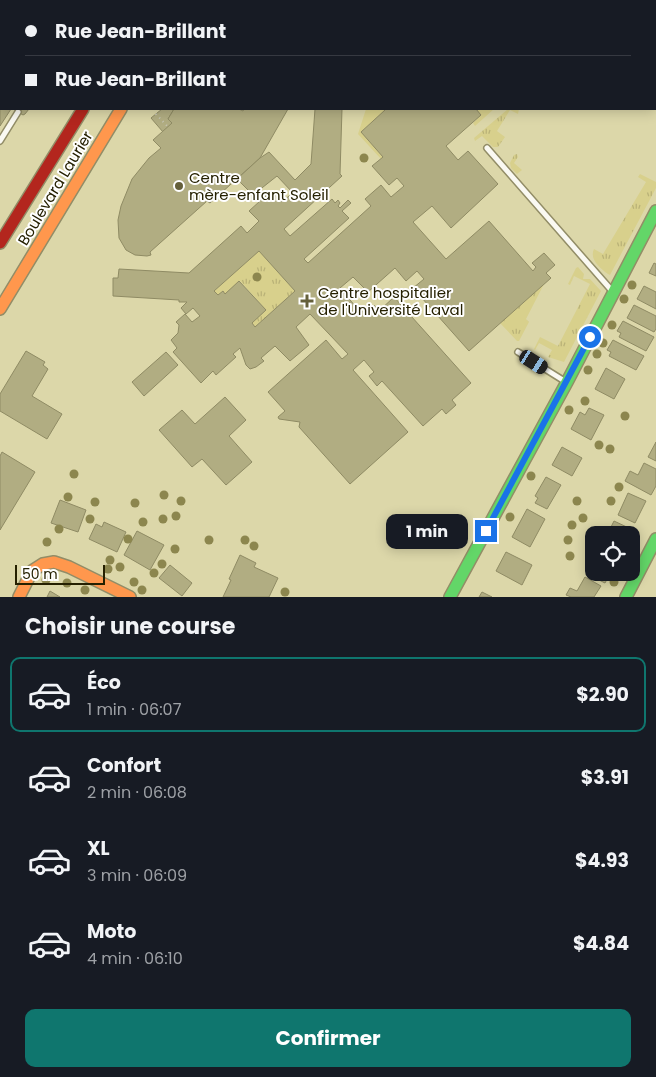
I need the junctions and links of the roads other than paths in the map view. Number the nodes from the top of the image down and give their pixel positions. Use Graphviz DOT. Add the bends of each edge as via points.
graph roads {
  1 [pos="82,110"];
  2 [pos="120,110"];
  3 [pos="18,112"];
  4 [pos="0,141"];
  5 [pos="487,148"];
  6 [pos="656,211"];
  7 [pos="0,244"];
  8 [pos="614,292"];
  9 [pos="0,309"];
  10 [pos="518,352"];
  11 [pos="567,382"];
  12 [pos="656,539"];
  13 [pos="19,597"];
  14 [pos="130,597"];
  15 [pos="450,597"];
  16 [pos="626,597"];
  1 -- 7 [label="street, Boulevard Laurier"];
  2 -- 9 [label="street, Boulevard Laurier"];
  3 -- 4 [label="lane"];
  5 -- 8 [label="lane"];
  6 -- 8 [label="street"];
  8 -- 11 [label="street"];
  10 -- 11 [label="lane"];
  11 -- 15 [label="street"];
  12 -- 16 [label="street"];
  13 -- 14 [label="street" via="32,571 54,562"];
}
